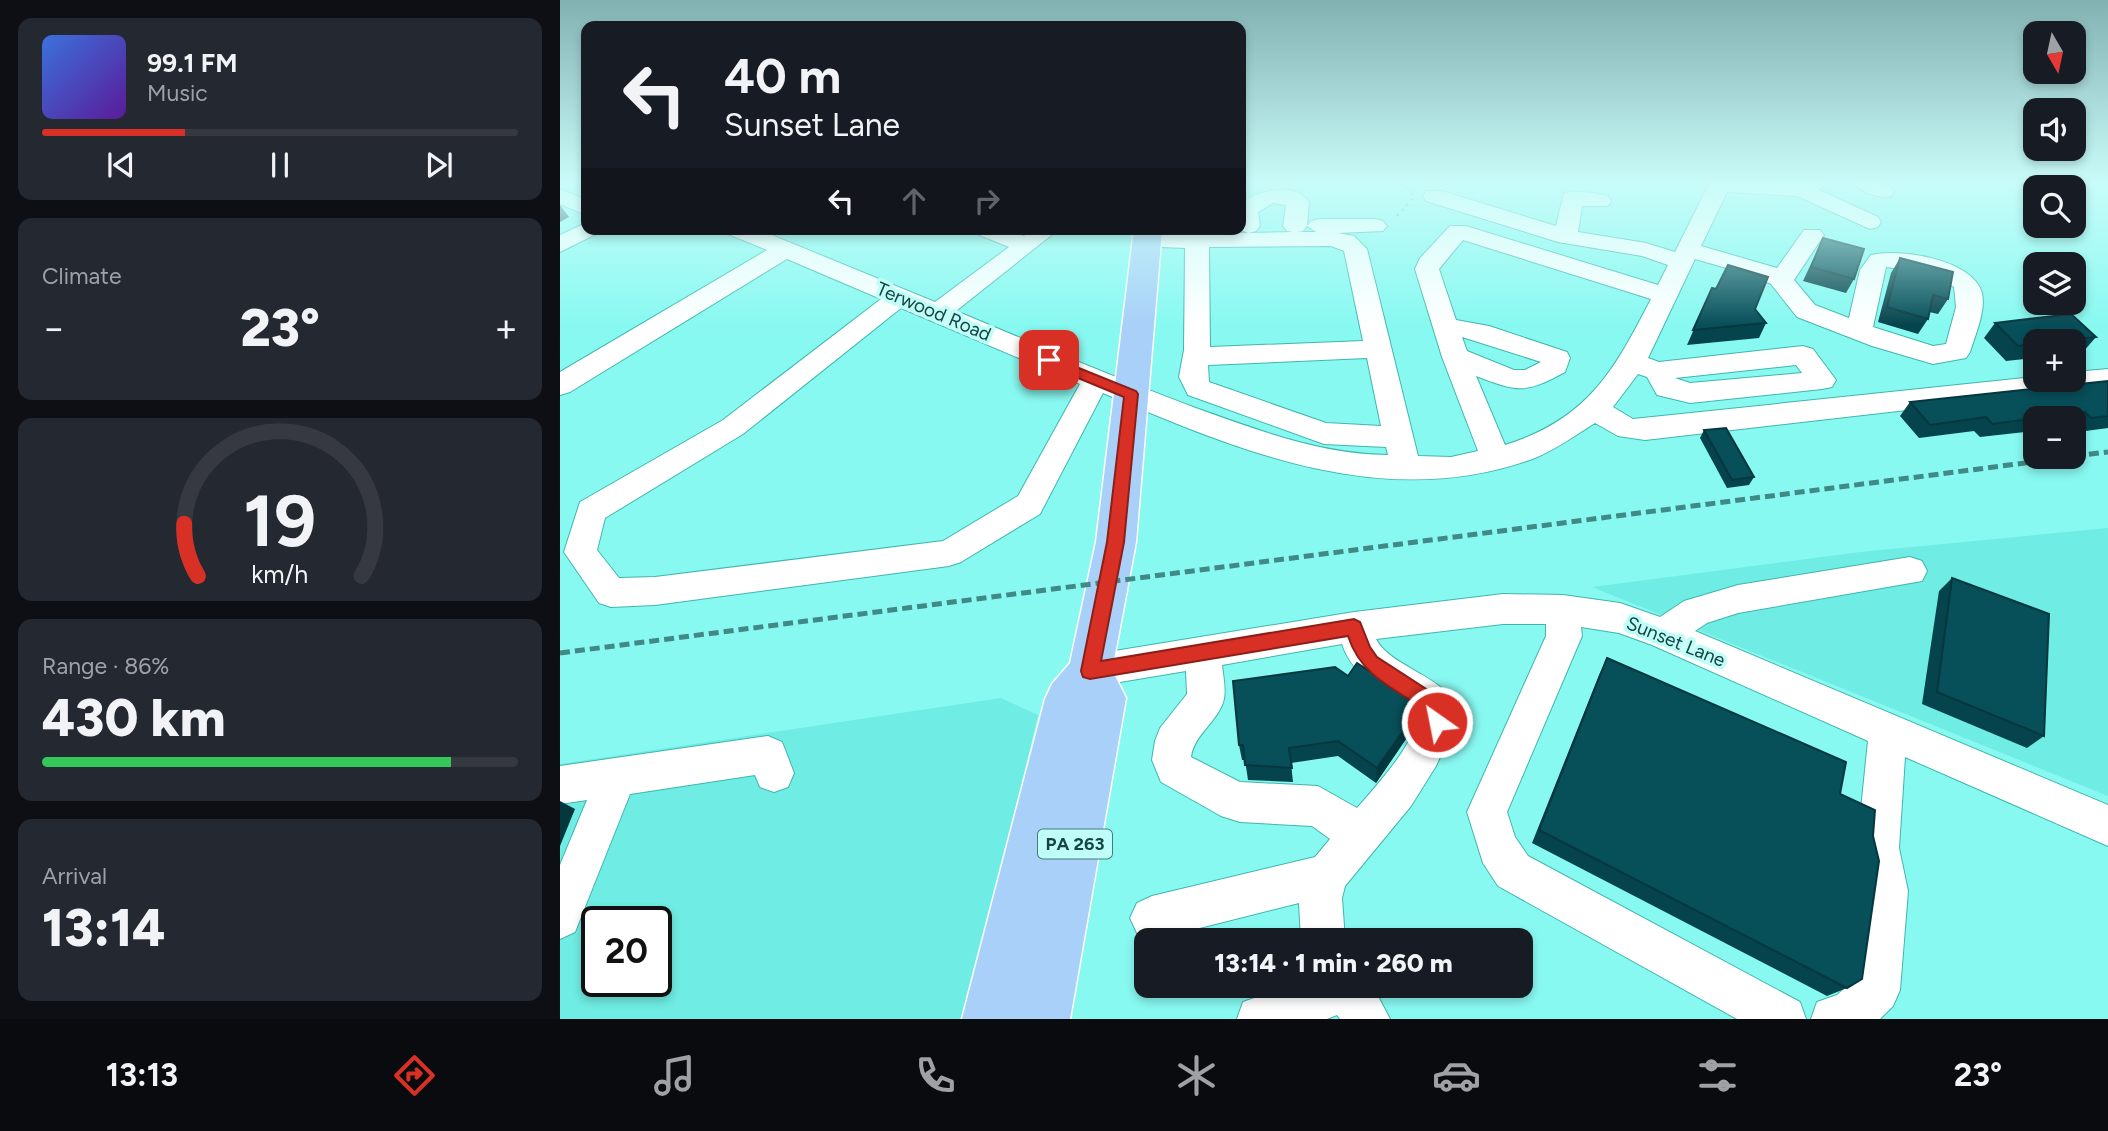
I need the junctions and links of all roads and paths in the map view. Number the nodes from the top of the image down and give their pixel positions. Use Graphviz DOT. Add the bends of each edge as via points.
graph roads {
  1 [pos="1542,230"];
  2 [pos="1567,230"];
  3 [pos="1697,230"];
  4 [pos="581,233"];
  5 [pos="756,235"];
  6 [pos="1000,235"];
  7 [pos="1040,235"];
  8 [pos="1147,235"];
  9 [pos="1812,235"];
  10 [pos="1566,237"];
  11 [pos="1198,240"];
  12 [pos="560,245"];
  13 [pos="1026,245"];
  14 [pos="786,249"];
  15 [pos="1684,256"];
  16 [pos="1781,280"];
  17 [pos="1665,295"];
  18 [pos="900,297"];
  19 [pos="937,313"];
  20 [pos="1444,326"];
  21 [pos="1859,332"];
  22 [pos="1378,349"];
  23 [pos="1197,350"];
  24 [pos="1455,357"];
  25 [pos="1644,366"];
  26 [pos="2108,378"];
  27 [pos="560,385"];
  28 [pos="1114,387"];
  29 [pos="1595,410"];
  30 [pos="1398,438"];
  31 [pos="1496,459"];
  32 [pos="1406,469"];
  33 [pos="1909,571"];
  34 [pos="1563,610"];
  35 [pos="1354,627"];
  36 [pos="1664,634"];
  37 [pos="1203,652"];
  38 [pos="1090,671"];
  39 [pos="1888,731"];
  40 [pos="774,773"];
  41 [pos="617,776"];
  42 [pos="560,785"];
  43 [pos="2108,826"];
  44 [pos="1360,835"];
  45 [pos="1327,875"];
  46 [pos="560,917"];
  47 [pos="1152,918"];
  48 [pos="1322,928"];
  49 [pos="1353,998"];
  50 [pos="991,1019"];
  51 [pos="1041,1019"];
  52 [pos="1260,1019"];
  53 [pos="1783,1019"];
  54 [pos="1834,1019"];
  1 -- 10 [label="street"];
  2 -- 10 [label="street"];
  3 -- 15 [label="street, Terwood Road"];
  4 -- 12 [label="street"];
  5 -- 14 [label="street, Terwood Road"];
  6 -- 13 [label="street"];
  7 -- 13 [label="street"];
  8 -- 11 [label="street"];
  8 -- 28 [label="highway, PA 263" via="1141,281"];
  9 -- 16 [label="street"];
  10 -- 15 [label="street"];
  11 -- 22 [label="street" via="1346,241 1355,249"];
  11 -- 23 [label="street"];
  13 -- 19 [label="street"];
  14 -- 18 [label="street, Terwood Road"];
  14 -- 27 [label="street"];
  15 -- 16 [label="street" via="1760,270"];
  15 -- 17 [label="street, Terwood Road"];
  16 -- 21 [label="street" via="1807,311"];
  17 -- 20 [label="street" via="1458,231 1427,269"];
  17 -- 25 [label="street, Terwood Road"];
  18 -- 19 [label="street, Terwood Road"];
  18 -- 28 [label="street" via="733,427 591,512 580,552 611,593 655,592 949,553 1028,505"];
  19 -- 28 [label="street, Terwood Road"];
  20 -- 24 [label="street"];
  20 -- 24 [label="street" via="1480,332 1557,358 1555,366 1529,380 1511,379"];
  21 -- 21 [label="street" via="1933,355 1956,352 1969,292 1950,272 1879,260 1872,270"];
  22 -- 23 [label="street" via="1205,356"];
  22 -- 30 [label="street"];
  23 -- 30 [label="street" via="1193,377 1198,388 1324,433"];
  24 -- 31 [label="street"];
  25 -- 25 [label="street" via="1803,355 1822,380 1690,393 1667,388"];
  25 -- 29 [label="street, Terwood Road"];
  26 -- 29 [label="street" via="1645,430 1628,429"];
  28 -- 32 [label="street, Terwood Road" via="1297,455"];
  28 -- 38 [label="highway, PA 263" via="1115,542"];
  29 -- 31 [label="street, Terwood Road" via="1527,449"];
  30 -- 32 [label="street"];
  31 -- 32 [label="street, Terwood Road" via="1451,468"];
  33 -- 36 [label="street" via="1738,599 1696,611"];
  34 -- 35 [label="street, Sunset Lane" via="1503,609"];
  34 -- 36 [label="street, Sunset Lane" via="1620,618"];
  34 -- 53 [label="street" via="1564,636 1487,812 1498,848 1513,871"];
  35 -- 37 [label="street, Sunset Lane"];
  35 -- 44 [label="street" via="1362,652 1371,662 1433,704 1438,714 1422,754"];
  36 -- 39 [label="street, Sunset Lane"];
  37 -- 38 [label="street, Sunset Lane"];
  37 -- 44 [label="street" via="1205,700 1174,741 1171,760 1175,769 1240,802 1318,806"];
  38 -- 50 [label="highway, PA 263" via="1068,699"];
  38 -- 51 [label="highway, PA 263" via="1103,698"];
  39 -- 43 [label="street, Sunset Lane"];
  39 -- 54 [label="street" via="1878,848 1887,891 1877,990 1849,1017"];
  40 -- 41 [label="street" via="768,755"];
  41 -- 42 [label="street"];
  41 -- 46 [label="street"];
  44 -- 45 [label="street"];
  45 -- 47 [label="street"];
  45 -- 48 [label="street" via="1320,898"];
  49 -- 52 [label="street"];
}
